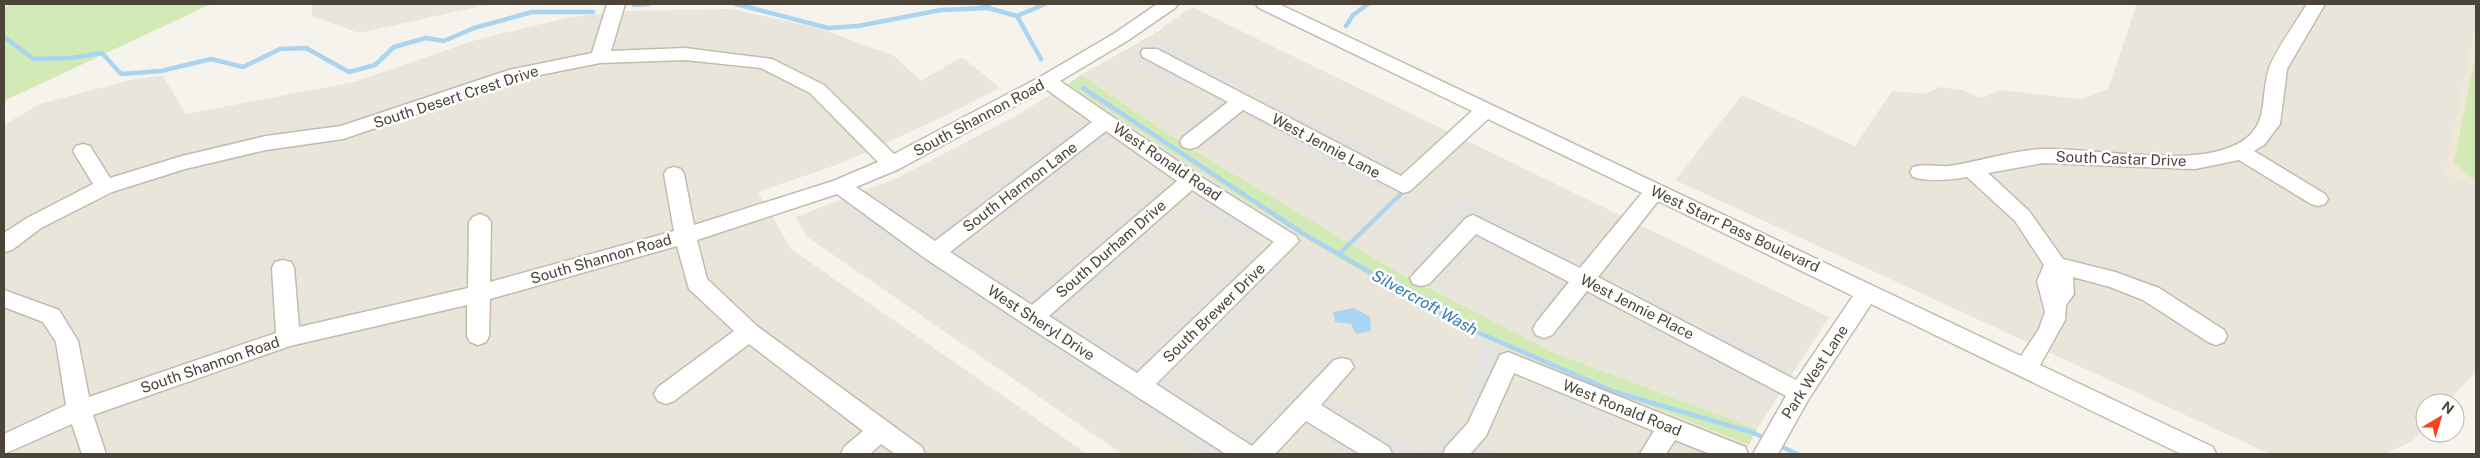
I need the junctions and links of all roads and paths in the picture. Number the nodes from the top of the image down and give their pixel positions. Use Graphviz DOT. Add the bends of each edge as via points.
graph roads {
  1 [pos="616,4"];
  2 [pos="1168,4"];
  3 [pos="1265,4"];
  4 [pos="2316,4"];
  5 [pos="1150,53"];
  6 [pos="600,57"];
  7 [pos="1047,81"];
  8 [pos="1241,101"];
  9 [pos="1485,110"];
  10 [pos="1106,122"];
  11 [pos="1190,142"];
  12 [pos="83,150"];
  13 [pos="2239,151"];
  14 [pos="892,164"];
  15 [pos="1972,169"];
  16 [pos="1920,172"];
  17 [pos="674,174"];
  18 [pos="1191,180"];
  19 [pos="840,186"];
  20 [pos="105,187"];
  21 [pos="1654,192"];
  22 [pos="2318,199"];
  23 [pos="480,222"];
  24 [pos="685,236"];
  25 [pos="1288,241"];
  26 [pos="4,244"];
  27 [pos="934,253"];
  28 [pos="2056,265"];
  29 [pos="283,268"];
  30 [pos="1421,278"];
  31 [pos="1584,280"];
  32 [pos="1868,291"];
  33 [pos="478,294"];
  34 [pos="4,298"];
  35 [pos="1032,318"];
  36 [pos="1544,329"];
  37 [pos="749,332"];
  38 [pos="478,336"];
  39 [pos="2216,336"];
  40 [pos="288,338"];
  41 [pos="1342,367"];
  42 [pos="2026,368"];
  43 [pos="1139,386"];
  44 [pos="1800,393"];
  45 [pos="666,394"];
  46 [pos="1305,408"];
  47 [pos="79,410"];
  48 [pos="1670,428"];
  49 [pos="881,430"];
  50 [pos="4,445"];
  51 [pos="94,454"];
  52 [pos="853,454"];
  53 [pos="913,454"];
  54 [pos="1245,454"];
  55 [pos="1260,454"];
  56 [pos="1380,454"];
  57 [pos="1455,454"];
  58 [pos="1652,454"];
  59 [pos="1736,454"];
  60 [pos="1765,454"];
  61 [pos="2204,454"];
  1 -- 6 [label="street"];
  2 -- 7 [label="street, South Shannon Road" via="1121,37"];
  3 -- 9 [label="street, West Starr Pass Boulevard"];
  4 -- 13 [label="street, South Castar Drive" via="2278,69 2270,124 2257,140"];
  5 -- 8 [label="street, West Jennie Lane"];
  6 -- 14 [label="street, South Desert Crest Drive" via="685,54 765,63 817,89"];
  6 -- 20 [label="street, South Desert Crest Drive" via="516,74 343,132 266,143 182,163"];
  7 -- 10 [label="street, West Ronald Road"];
  7 -- 14 [label="street, South Shannon Road"];
  8 -- 9 [label="street, West Jennie Lane" via="1403,186"];
  8 -- 11 [label="street"];
  9 -- 21 [label="street, West Starr Pass Boulevard"];
  10 -- 18 [label="street, West Ronald Road"];
  10 -- 27 [label="street, South Harmon Lane"];
  12 -- 20 [label="street"];
  13 -- 15 [label="street, South Castar Drive" via="2230,156 2195,162 2043,156"];
  13 -- 22 [label="street"];
  14 -- 19 [label="street, South Shannon Road"];
  15 -- 16 [label="street, South Castar Drive" via="1948,173"];
  15 -- 28 [label="street" via="2022,216"];
  17 -- 24 [label="street"];
  18 -- 25 [label="street, West Ronald Road"];
  18 -- 35 [label="street, South Durham Drive"];
  19 -- 24 [label="street, South Shannon Road"];
  19 -- 27 [label="street, West Sheryl Drive"];
  20 -- 26 [label="street, South Desert Crest Drive" via="34,223"];
  21 -- 31 [label="street"];
  21 -- 32 [label="street, West Starr Pass Boulevard"];
  23 -- 33 [label="street"];
  24 -- 33 [label="street, South Shannon Road"];
  24 -- 37 [label="street" via="697,283"];
  25 -- 43 [label="street, South Brewer Drive"];
  27 -- 35 [label="street, West Sheryl Drive"];
  28 -- 39 [label="street" via="2115,280 2151,294"];
  28 -- 42 [label="street" via="2062,277 2062,294 2056,302 2055,319"];
  29 -- 40 [label="street"];
  30 -- 31 [label="street, West Jennie Place" via="1473,223"];
  31 -- 36 [label="street"];
  31 -- 44 [label="street, West Jennie Place"];
  32 -- 42 [label="street, West Starr Pass Boulevard"];
  32 -- 44 [label="street, Park West Lane"];
  33 -- 38 [label="street"];
  33 -- 40 [label="street, South Shannon Road"];
  34 -- 47 [label="street" via="52,316 67,341"];
  35 -- 43 [label="street, West Sheryl Drive"];
  37 -- 45 [label="street"];
  37 -- 49 [label="street"];
  40 -- 47 [label="street, South Shannon Road"];
  41 -- 46 [label="street"];
  42 -- 61 [label="street, West Starr Pass Boulevard"];
  43 -- 54 [label="street, West Sheryl Drive"];
  44 -- 60 [label="street, Park West Lane"];
  46 -- 55 [label="street"];
  46 -- 56 [label="street"];
  47 -- 50 [label="street, South Shannon Road"];
  47 -- 51 [label="street"];
  48 -- 57 [label="street, West Ronald Road" via="1508,361 1477,429"];
  48 -- 58 [label="street"];
  48 -- 59 [label="street, West Ronald Road"];
  49 -- 52 [label="street"];
  49 -- 53 [label="street"];
}
